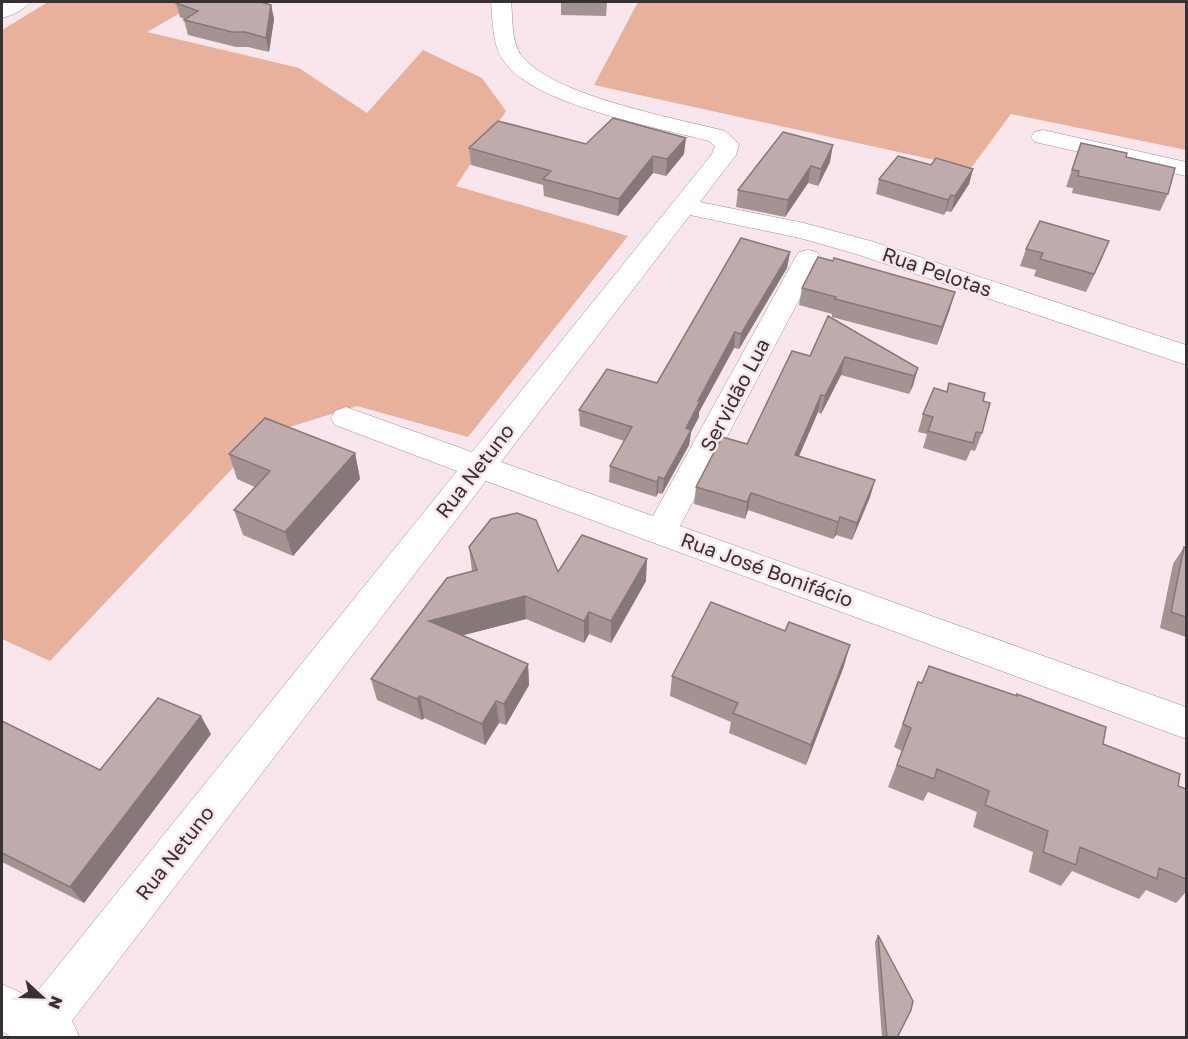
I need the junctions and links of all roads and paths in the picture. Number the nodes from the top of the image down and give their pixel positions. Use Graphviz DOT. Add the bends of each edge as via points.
graph roads {
  1 [pos="20,2"];
  2 [pos="501,2"];
  3 [pos="2,12"];
  4 [pos="1042,137"];
  5 [pos="1186,169"];
  6 [pos="684,206"];
  7 [pos="808,258"];
  8 [pos="1186,355"];
  9 [pos="346,418"];
  10 [pos="479,466"];
  11 [pos="662,531"];
  12 [pos="1186,723"];
  13 [pos="32,1023"];
  1 -- 3 [label="street"];
  2 -- 6 [label="street, Rua Netuno" via="506,43 512,58 526,74 579,98 723,139 727,144 724,155"];
  4 -- 5 [label="street"];
  6 -- 8 [label="street, Rua Pelotas" via="865,248"];
  6 -- 10 [label="street, Rua Netuno"];
  7 -- 11 [label="street, Servidão Lua"];
  9 -- 10 [label="street, Rua José Bonifácio"];
  10 -- 11 [label="street, Rua José Bonifácio"];
  10 -- 13 [label="street, Rua Netuno"];
  11 -- 12 [label="street, Rua José Bonifácio"];
}
